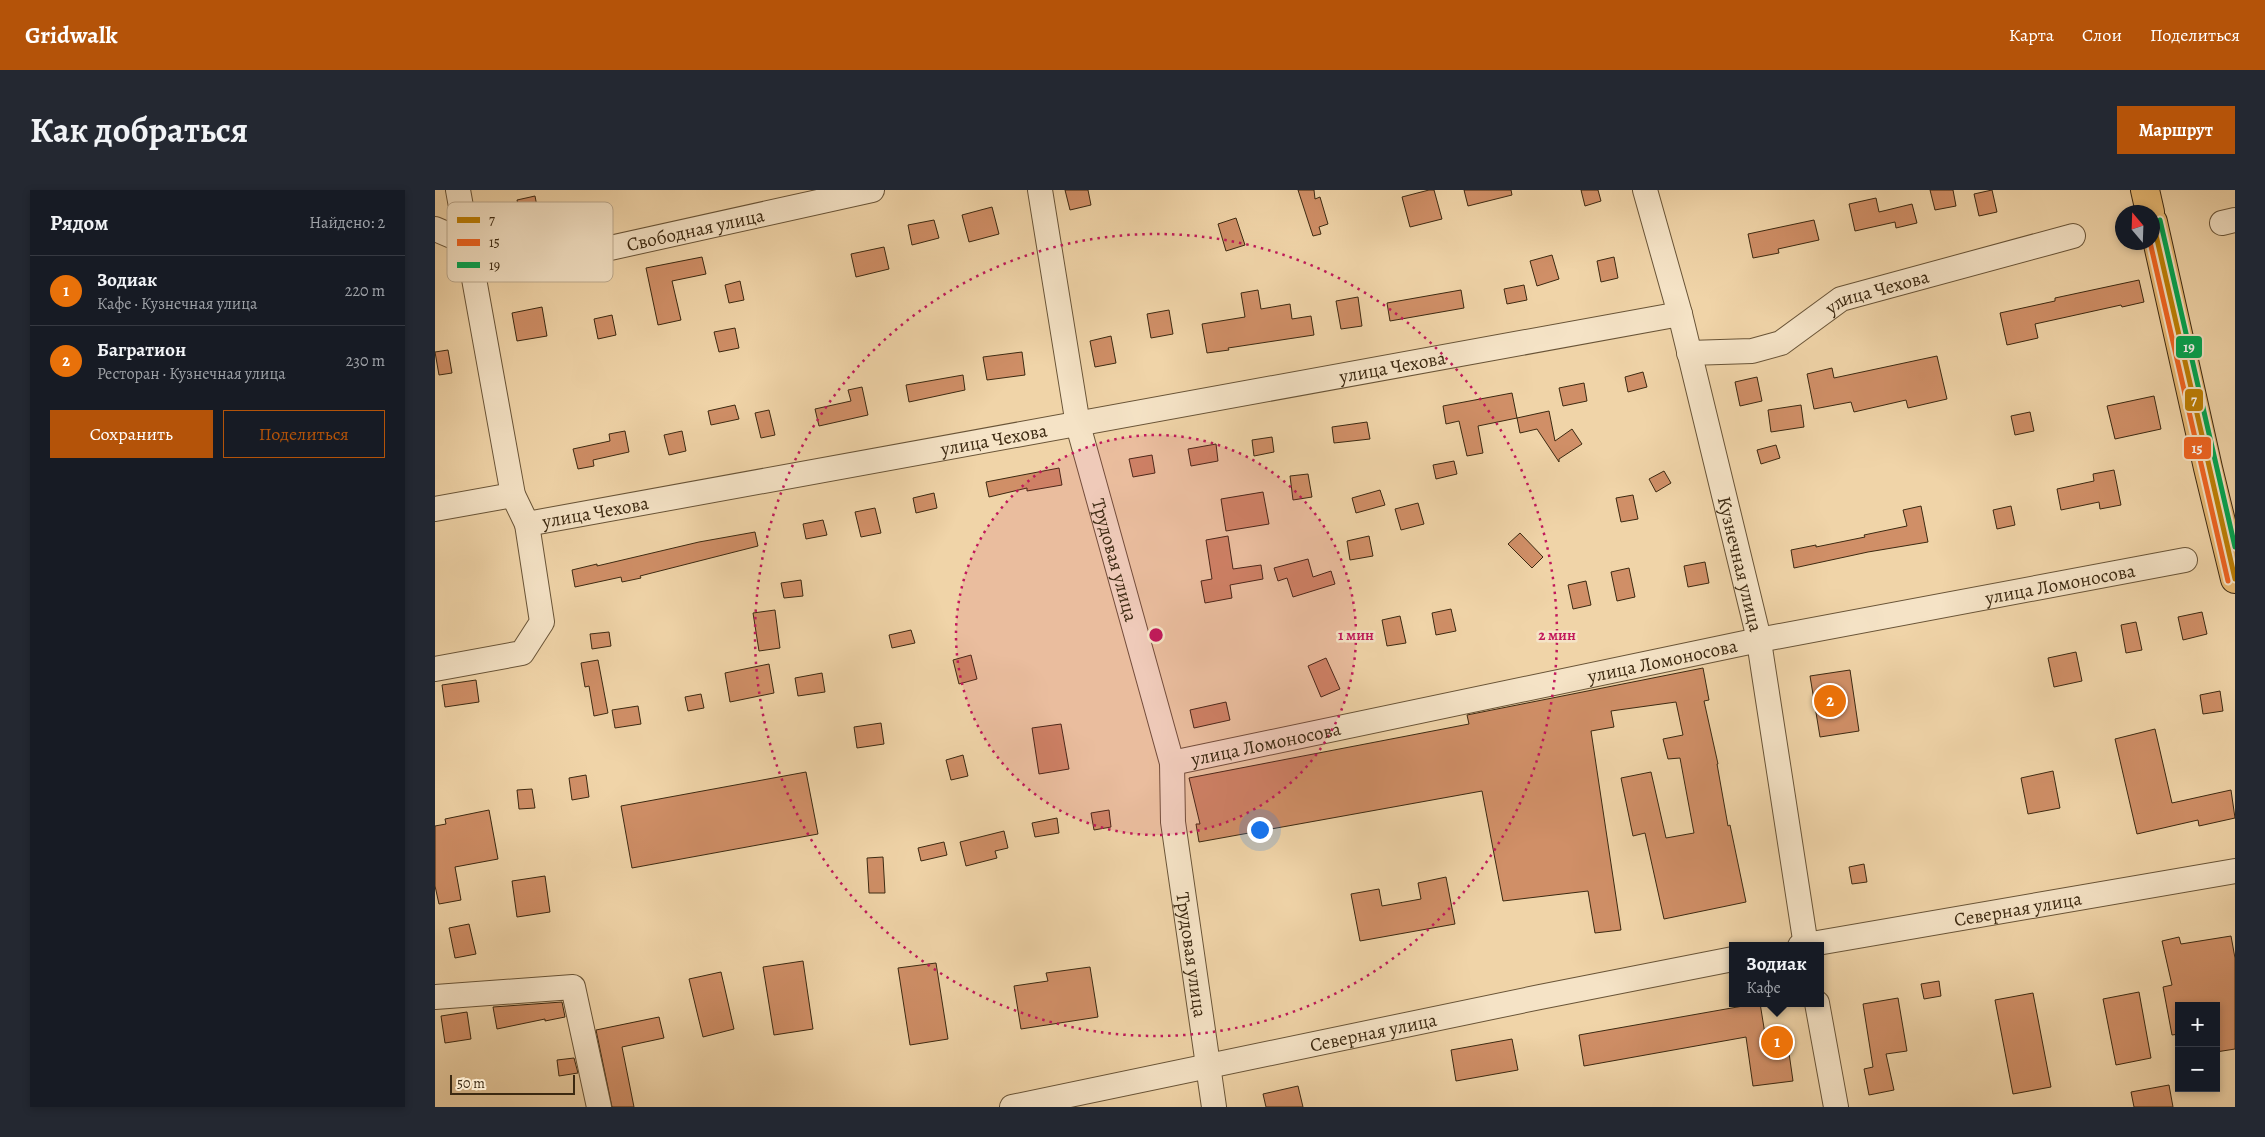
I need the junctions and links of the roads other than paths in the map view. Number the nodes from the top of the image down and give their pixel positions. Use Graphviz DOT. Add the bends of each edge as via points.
graph roads {
  1 [pos="872,190"];
  2 [pos="1040,190"];
  3 [pos="1645,190"];
  4 [pos="2145,190"];
  5 [pos="2148,205"];
  6 [pos="435,229"];
  7 [pos="447,234"];
  8 [pos="2073,236"];
  9 [pos="613,247"];
  10 [pos="2159,250"];
  11 [pos="475,282"];
  12 [pos="1680,314"];
  13 [pos="1689,353"];
  14 [pos="1078,425"];
  15 [pos="513,495"];
  16 [pos="435,509"];
  17 [pos="527,524"];
  18 [pos="2185,560"];
  19 [pos="2235,579"];
  20 [pos="1759,640"];
  21 [pos="435,669"];
  22 [pos="1172,763"];
  23 [pos="2235,871"];
  24 [pos="1804,942"];
  25 [pos="1821,942"];
  26 [pos="1729,960"];
  27 [pos="435,998"];
  28 [pos="1818,1007"];
  29 [pos="1209,1066"];
  30 [pos="599,1107"];
  31 [pos="1012,1107"];
  32 [pos="1214,1107"];
  33 [pos="1836,1107"];
  1 -- 9 [label="street, Свободная улица"];
  2 -- 14 [label="street, Трудовая улица"];
  3 -- 12 [label="street, Кузнечная улица"];
  4 -- 5 [label="main road"];
  6 -- 7 [label="street, Свободная улица"];
  8 -- 13 [label="street, улица Чехова" via="1841,299 1781,343 1752,351"];
  10 -- 19 [label="main road"];
  11 -- 15 [label="street"];
  12 -- 13 [label="street, Кузнечная улица"];
  12 -- 14 [label="street, улица Чехова"];
  13 -- 20 [label="street, Кузнечная улица"];
  14 -- 17 [label="street, улица Чехова"];
  14 -- 22 [label="street, Трудовая улица"];
  15 -- 16 [label="street"];
  15 -- 17 [label="street"];
  17 -- 21 [label="street, улица Чехова" via="542,622 532,638 522,653"];
  18 -- 20 [label="street, улица Ломоносова"];
  20 -- 22 [label="street, улица Ломоносова"];
  20 -- 24 [label="street, Кузнечная улица"];
  22 -- 29 [label="street, Трудовая улица" via="1173,822"];
  23 -- 25 [label="street, Северная улица"];
  26 -- 29 [label="street, Северная улица"];
  27 -- 30 [label="street" via="573,987"];
  28 -- 33 [label="street"];
  29 -- 31 [label="street, Северная улица"];
  29 -- 32 [label="street, Трудовая улица"];
}
